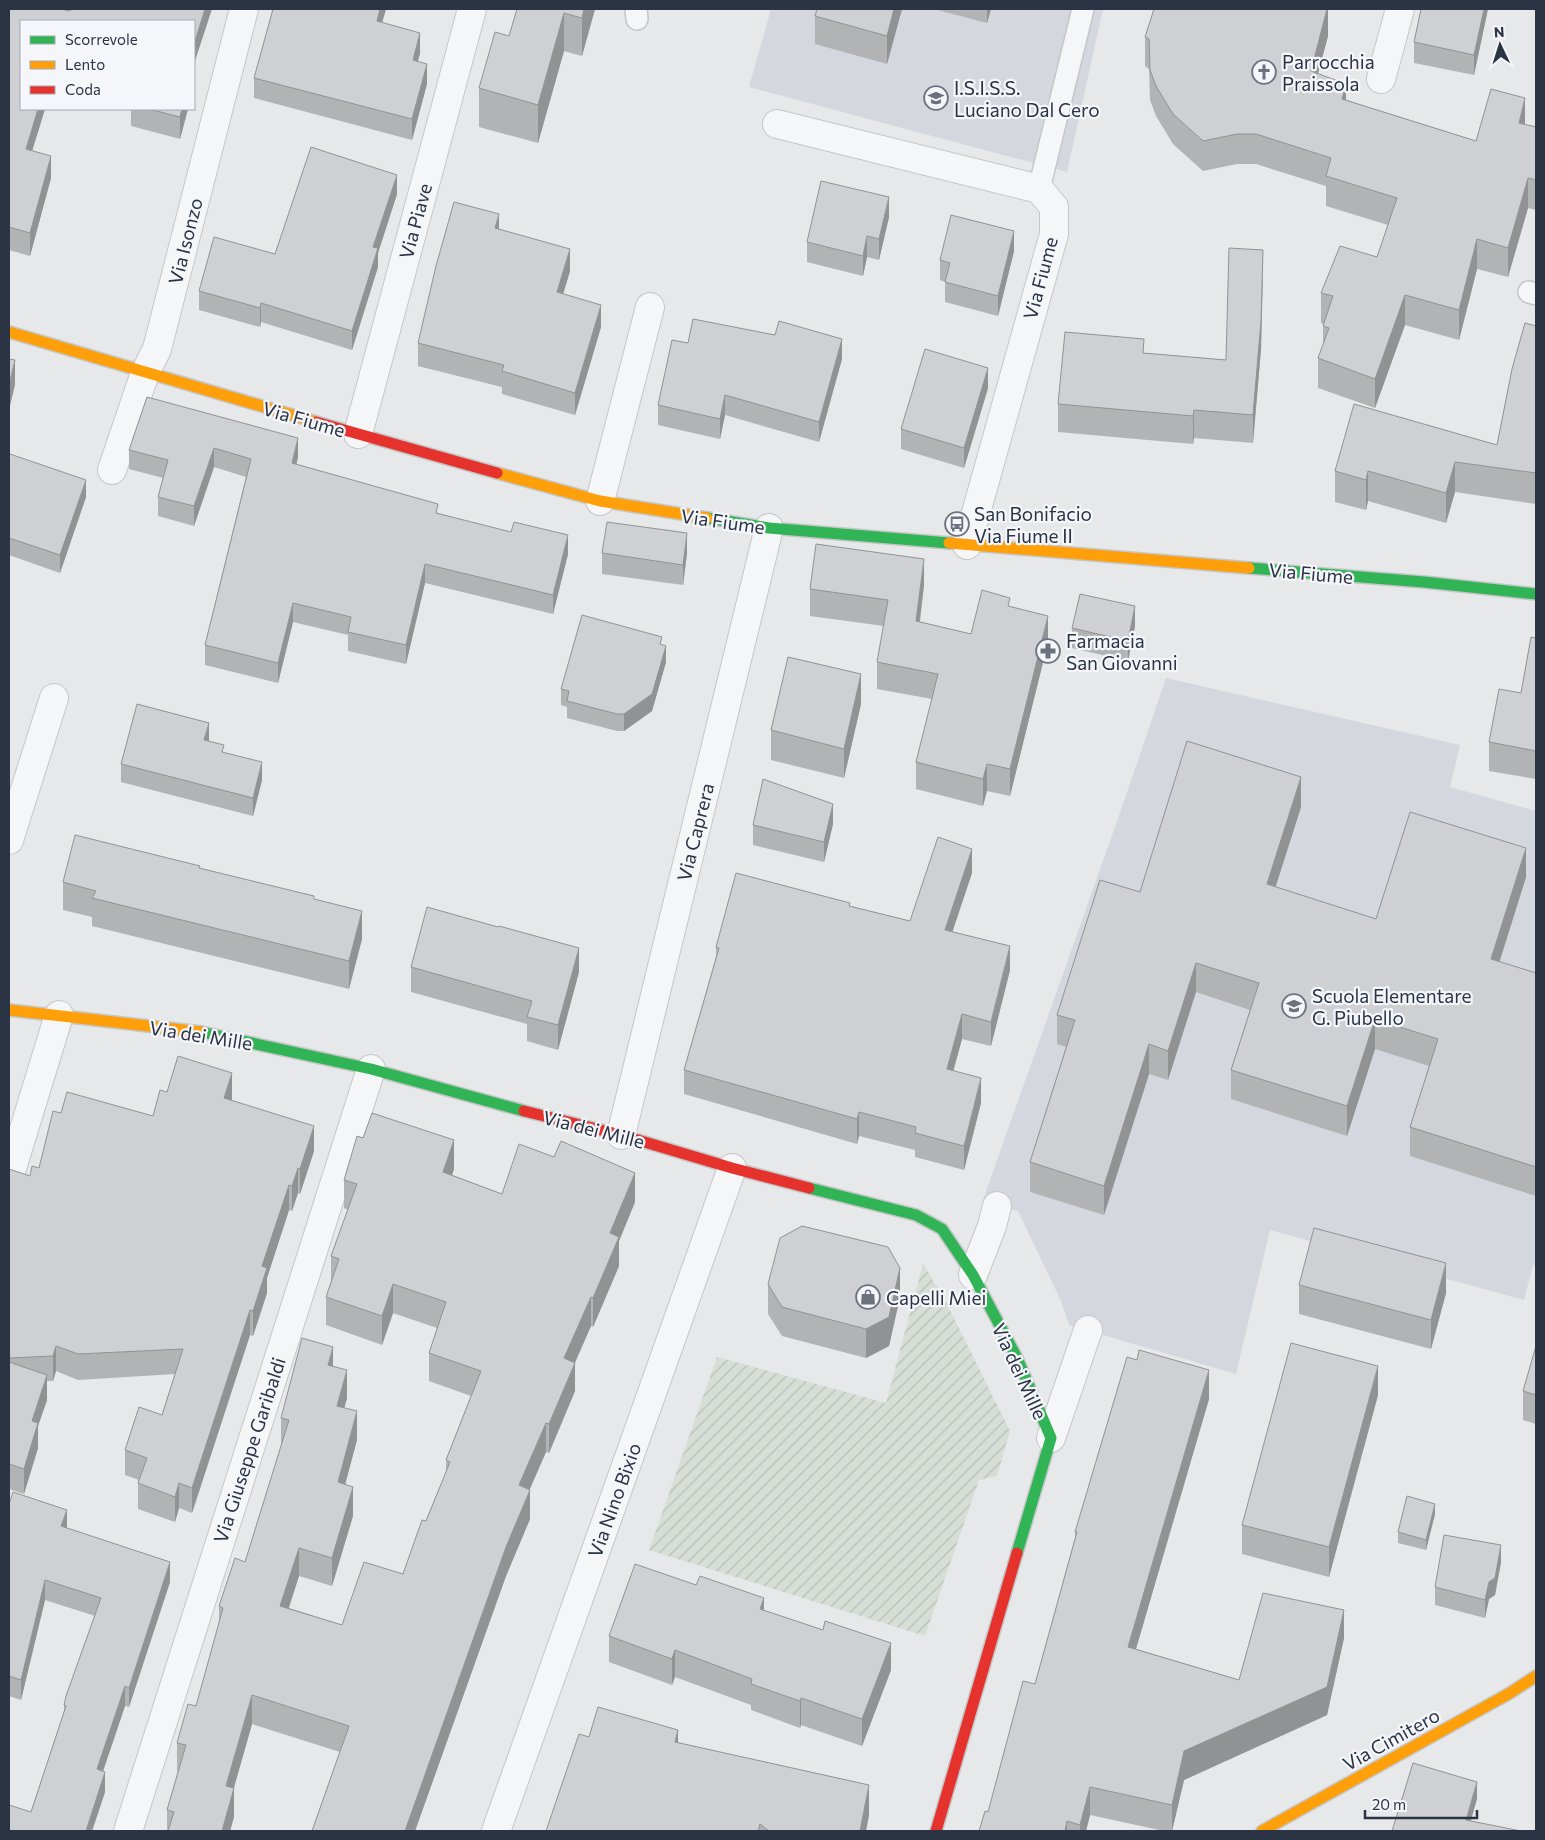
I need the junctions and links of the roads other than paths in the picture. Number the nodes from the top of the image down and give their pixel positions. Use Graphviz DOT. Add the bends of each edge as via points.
graph roads {
  1 [pos="244,9"];
  2 [pos="472,9"];
  3 [pos="1083,9"];
  4 [pos="1400,9"];
  5 [pos="1381,79"];
  6 [pos="777,124"];
  7 [pos="1040,189"];
  8 [pos="650,308"];
  9 [pos="9,332"];
  10 [pos="145,373"];
  11 [pos="358,434"];
  12 [pos="112,470"];
  13 [pos="600,501"];
  14 [pos="769,528"];
  15 [pos="967,545"];
  16 [pos="1536,594"];
  17 [pos="54,698"];
  18 [pos="9,840"];
  19 [pos="9,1010"];
  20 [pos="59,1015"];
  21 [pos="371,1069"];
  22 [pos="621,1135"];
  23 [pos="732,1168"];
  24 [pos="9,1178"];
  25 [pos="997,1206"];
  26 [pos="973,1274"];
  27 [pos="1088,1330"];
  28 [pos="1051,1438"];
  29 [pos="1536,1676"];
  30 [pos="128,1831"];
  31 [pos="496,1831"];
  32 [pos="936,1831"];
  33 [pos="1262,1831"];
  1 -- 10 [label="street, Via Isonzo" via="157,350"];
  2 -- 11 [label="street, Via Piave"];
  3 -- 7 [label="lane"];
  4 -- 5 [label="street"];
  6 -- 7 [label="street"];
  7 -- 15 [label="street, Via Fiume" via="1054,207 1054,234"];
  8 -- 13 [label="street"];
  9 -- 10 [label="street, Via Fiume"];
  10 -- 11 [label="street, Via Fiume"];
  10 -- 12 [label="street, Via Isonzo"];
  11 -- 13 [label="street, Via Fiume"];
  13 -- 14 [label="street, Via Fiume"];
  14 -- 15 [label="street, Via Fiume"];
  14 -- 22 [label="street, Via Caprera"];
  15 -- 16 [label="street, Via Fiume"];
  17 -- 18 [label="street"];
  19 -- 20 [label="street, Via dei Mille"];
  20 -- 21 [label="street, Via dei Mille" via="214,1034"];
  20 -- 24 [label="street"];
  21 -- 22 [label="street, Via dei Mille"];
  21 -- 30 [label="street, Via Giuseppe Garibaldi"];
  22 -- 23 [label="street, Via dei Mille"];
  23 -- 26 [label="street, Via dei Mille" via="916,1215 942,1229"];
  23 -- 31 [label="street, Via Nino Bixio"];
  25 -- 26 [label="street"];
  26 -- 28 [label="street, Via dei Mille" via="1017,1358"];
  27 -- 28 [label="street, Via dei Mille"];
  28 -- 32 [label="street, Via dei Mille"];
  29 -- 33 [label="street, Via Cimitero"];
}
